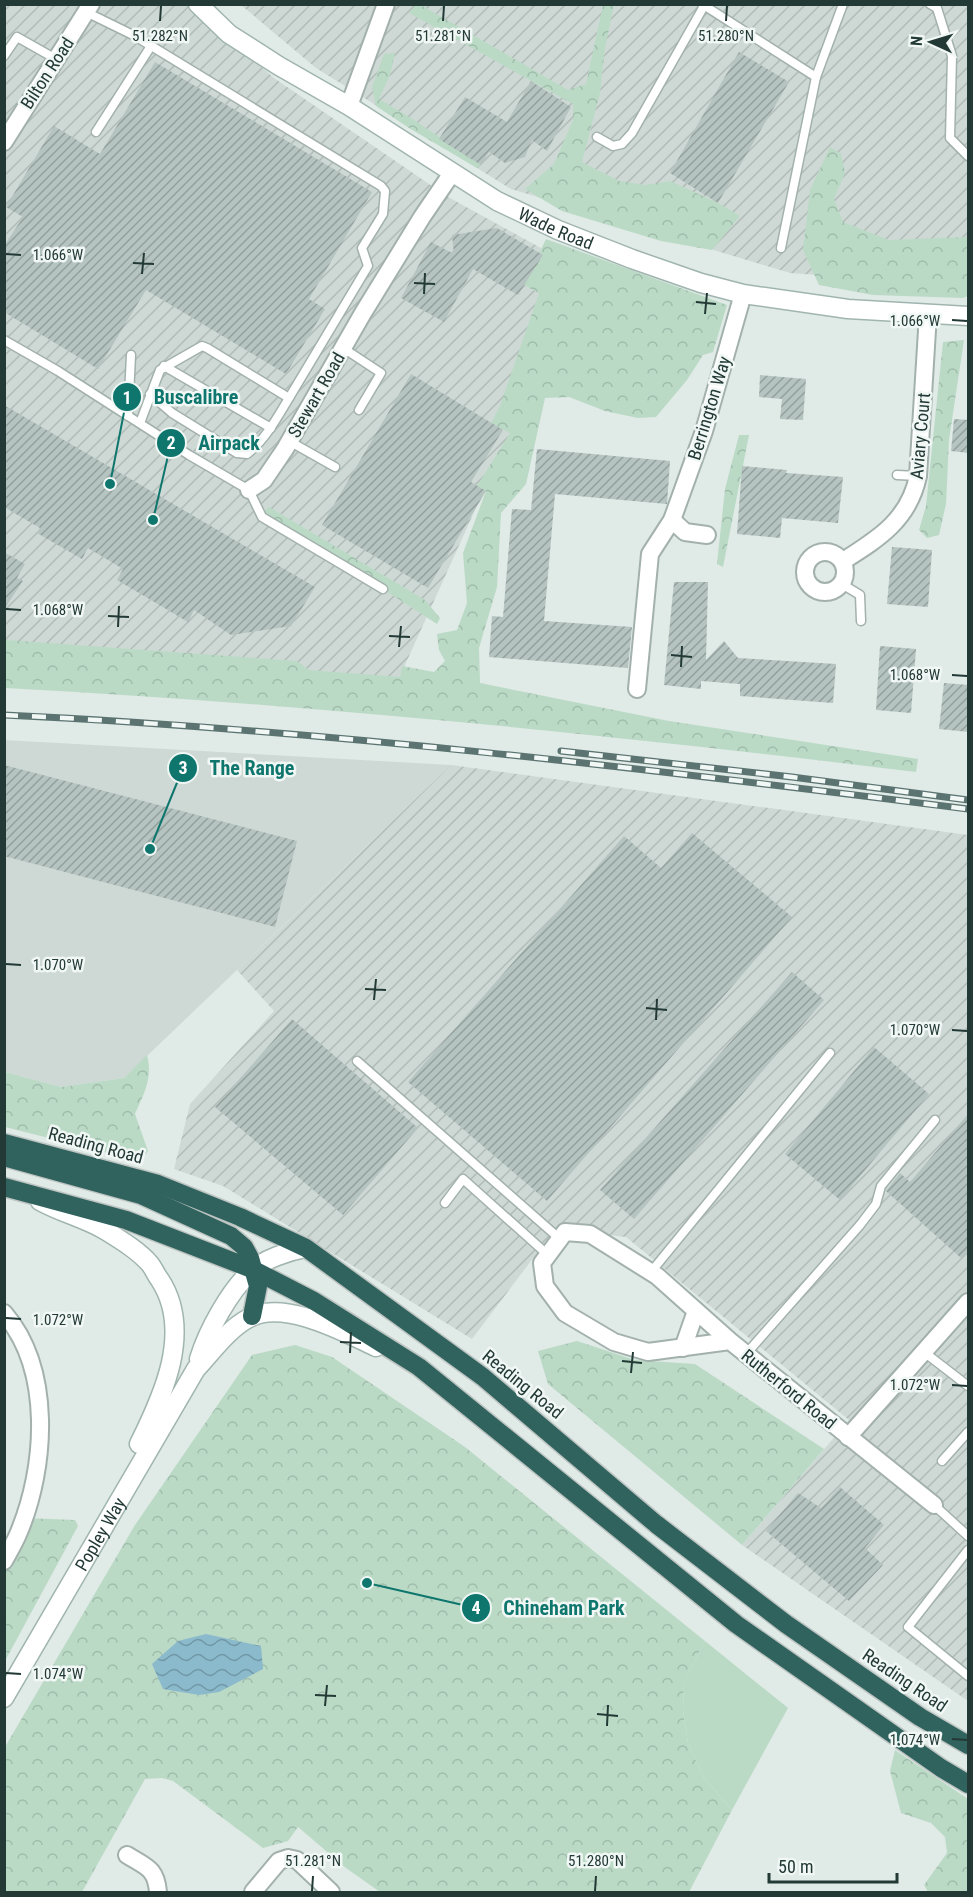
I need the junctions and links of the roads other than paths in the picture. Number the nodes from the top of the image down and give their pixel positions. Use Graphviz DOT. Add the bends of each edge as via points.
graph roads {
  1 [pos="198,4"];
  2 [pos="386,4"];
  3 [pos="843,4"];
  4 [pos="930,4"];
  5 [pos="703,5"];
  6 [pos="88,8"];
  7 [pos="151,46"];
  8 [pos="4,56"];
  9 [pos="56,59"];
  10 [pos="816,77"];
  11 [pos="349,106"];
  12 [pos="96,132"];
  13 [pos="597,136"];
  14 [pos="5,140"];
  15 [pos="969,156"];
  16 [pos="452,173"];
  17 [pos="781,248"];
  18 [pos="743,294"];
  19 [pos="928,314"];
  20 [pos="969,316"];
  21 [pos="4,340"];
  22 [pos="343,348"];
  23 [pos="131,355"];
  24 [pos="164,366"];
  25 [pos="150,394"];
  26 [pos="289,398"];
  27 [pos="359,410"];
  28 [pos="128,416"];
  29 [pos="140,423"];
  30 [pos="271,428"];
  31 [pos="289,441"];
  32 [pos="335,467"];
  33 [pos="897,475"];
  34 [pos="918,476"];
  35 [pos="249,490"];
  36 [pos="672,520"];
  37 [pos="707,535"];
  38 [pos="843,561"];
  39 [pos="842,584"];
  40 [pos="383,589"];
  41 [pos="861,621"];
  42 [pos="637,689"];
  43 [pos="830,1053"];
  44 [pos="357,1061"];
  45 [pos="935,1120"];
  46 [pos="4,1143"];
  47 [pos="4,1157"];
  48 [pos="4,1188"];
  49 [pos="24,1192"];
  50 [pos="445,1203"];
  51 [pos="560,1239"];
  52 [pos="306,1248"];
  53 [pos="548,1255"];
  54 [pos="252,1269"];
  55 [pos="651,1272"];
  56 [pos="969,1302"];
  57 [pos="696,1311"];
  58 [pos="4,1313"];
  59 [pos="252,1316"];
  60 [pos="730,1341"];
  61 [pos="683,1348"];
  62 [pos="924,1352"];
  63 [pos="746,1354"];
  64 [pos="419,1367"];
  65 [pos="196,1369"];
  66 [pos="969,1386"];
  67 [pos="969,1432"];
  68 [pos="848,1437"];
  69 [pos="942,1461"];
  70 [pos="126,1488"];
  71 [pos="934,1505"];
  72 [pos="969,1536"];
  73 [pos="969,1550"];
  74 [pos="4,1561"];
  75 [pos="969,1676"];
  76 [pos="4,1698"];
  77 [pos="969,1745"];
  78 [pos="969,1784"];
  79 [pos="127,1856"];
  80 [pos="158,1893"];
  81 [pos="253,1893"];
  82 [pos="331,1893"];
  1 -- 11 [label="street, Wade Road" via="229,34"];
  2 -- 11 [label="street"];
  3 -- 10 [label="lane"];
  4 -- 15 [label="lane" via="937,8 952,56 950,138"];
  5 -- 10 [label="lane"];
  5 -- 13 [label="lane" via="633,133 622,144 613,146"];
  6 -- 7 [label="lane"];
  6 -- 9 [label="street, Bilton Road"];
  7 -- 12 [label="lane"];
  7 -- 26 [label="lane" via="385,191 383,214 362,248 368,266"];
  8 -- 9 [label="lane" via="17,37"];
  9 -- 14 [label="street, Bilton Road"];
  10 -- 17 [label="lane"];
  11 -- 16 [label="street, Wade Road"];
  16 -- 18 [label="street, Wade Road" via="497,201 558,230 681,277"];
  16 -- 22 [label="street, Stewart Road"];
  18 -- 19 [label="street, Wade Road" via="848,309"];
  18 -- 36 [label="street, Berrington Way" via="704,431"];
  19 -- 20 [label="street, Wade Road"];
  19 -- 34 [label="street, Aviary Court"];
  21 -- 28 [label="lane"];
  22 -- 27 [label="lane" via="381,373"];
  22 -- 31 [label="street, Stewart Road"];
  23 -- 28 [label="lane"];
  24 -- 25 [label="lane"];
  24 -- 26 [label="lane" via="202,346"];
  24 -- 30 [label="lane"];
  25 -- 29 [label="lane"];
  25 -- 30 [label="lane" via="172,413 237,453 247,454"];
  26 -- 30 [label="lane"];
  28 -- 29 [label="lane"];
  29 -- 35 [label="lane"];
  31 -- 32 [label="lane"];
  31 -- 35 [label="street, Stewart Road" via="264,480"];
  33 -- 34 [label="lane"];
  34 -- 38 [label="street, Aviary Court" via="914,494 901,517 877,540"];
  35 -- 40 [label="lane" via="262,517"];
  36 -- 37 [label="street" via="686,532"];
  36 -- 42 [label="street, Berrington Way" via="650,554"];
  38 -- 39 [label="street"];
  38 -- 39 [label="street" via="832,553 818,553 805,569 807,581 819,592 836,590"];
  39 -- 41 [label="lane" via="860,595"];
  43 -- 55 [label="lane"];
  44 -- 51 [label="lane"];
  45 -- 63 [label="lane" via="881,1186 876,1204 860,1225"];
  46 -- 52 [label="highway, Reading Road" via="158,1184"];
  47 -- 54 [label="highway" via="141,1195 198,1220 244,1247"];
  48 -- 49 [label="highway"];
  49 -- 54 [label="highway" via="126,1220"];
  49 -- 70 [label="street" via="100,1227 129,1245 151,1265 165,1287 172,1308 174,1335 169,1374 157,1409 127,1469"];
  50 -- 53 [label="lane" via="464,1179"];
  51 -- 53 [label="street, Rutherford Road"];
  51 -- 55 [label="street, Rutherford Road" via="565,1232 590,1234"];
  52 -- 54 [label="street, Popley Way" via="286,1252"];
  52 -- 77 [label="highway, Reading Road" via="483,1377 656,1524 786,1624 920,1717"];
  53 -- 61 [label="street, Rutherford Road" via="542,1263 545,1286 565,1313 614,1342 648,1352"];
  54 -- 59 [label="highway" via="258,1287"];
  54 -- 64 [label="highway" via="314,1301"];
  54 -- 65 [label="street, Popley Way" via="227,1301"];
  55 -- 57 [label="street, Rutherford Road"];
  56 -- 62 [label="street, Rutherford Road"];
  57 -- 60 [label="street, Rutherford Road"];
  57 -- 61 [label="street"];
  58 -- 74 [label="street" via="31,1358 41,1425 36,1478 19,1533"];
  59 -- 64 [label="street" via="291,1313 340,1330"];
  59 -- 65 [label="street, Popley Way" via="232,1330"];
  60 -- 61 [label="street, Rutherford Road"];
  60 -- 63 [label="street, Rutherford Road"];
  62 -- 66 [label="lane"];
  62 -- 68 [label="street, Rutherford Road"];
  63 -- 68 [label="street, Rutherford Road"];
  64 -- 78 [label="highway" via="736,1624"];
  65 -- 70 [label="street, Popley Way"];
  67 -- 69 [label="lane"];
  68 -- 71 [label="street, Rutherford Road"];
  70 -- 76 [label="street, Popley Way"];
  71 -- 72 [label="lane"];
  73 -- 75 [label="lane" via="908,1627"];
  79 -- 80 [label="street" via="152,1870"];
  81 -- 82 [label="street" via="279,1861 288,1858 297,1860"];
}
